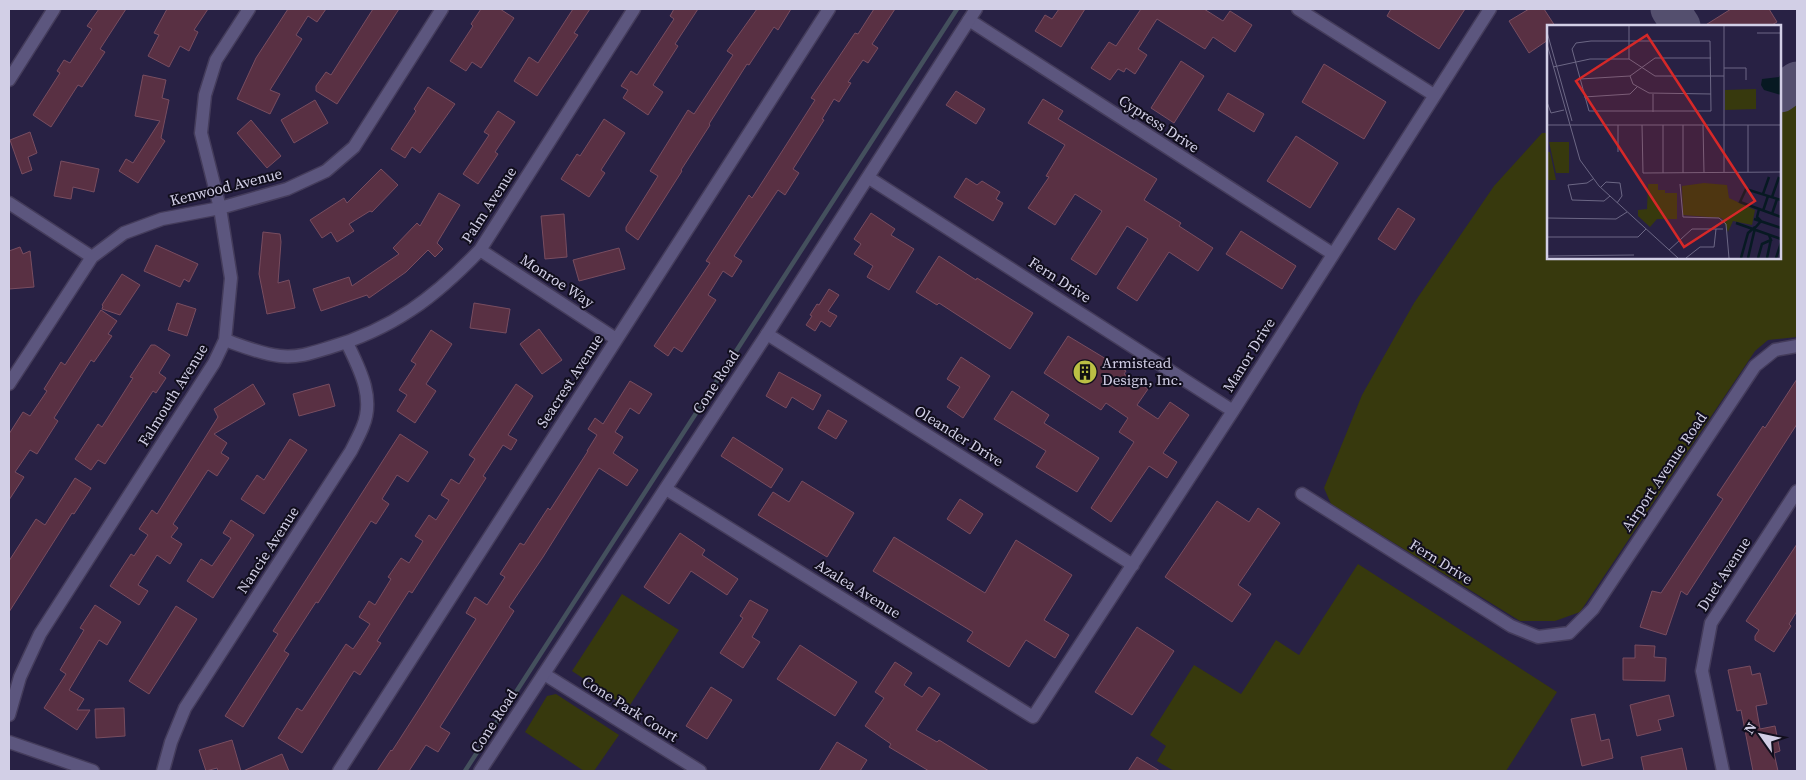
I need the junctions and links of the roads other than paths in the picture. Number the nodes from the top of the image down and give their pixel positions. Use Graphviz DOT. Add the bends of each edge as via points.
graph roads {
  1 [pos="54,9"];
  2 [pos="249,9"];
  3 [pos="442,9"];
  4 [pos="634,9"];
  5 [pos="829,9"];
  6 [pos="976,9"];
  7 [pos="1298,9"];
  8 [pos="1490,9"];
  9 [pos="968,20"];
  10 [pos="9,80"];
  11 [pos="1434,95"];
  12 [pos="869,178"];
  13 [pos="9,203"];
  14 [pos="220,208"];
  15 [pos="480,250"];
  16 [pos="1332,254"];
  17 [pos="92,256"];
  18 [pos="767,334"];
  19 [pos="616,339"];
  20 [pos="225,340"];
  21 [pos="347,343"];
  22 [pos="1797,346"];
  23 [pos="9,384"];
  24 [pos="1233,411"];
  25 [pos="666,489"];
  26 [pos="1797,491"];
  27 [pos="1302,494"];
  28 [pos="1133,565"];
  29 [pos="1569,633"];
  30 [pos="544,674"];
  31 [pos="9,715"];
  32 [pos="1034,717"];
  33 [pos="9,742"];
  34 [pos="93,771"];
  35 [pos="163,771"];
  36 [pos="338,771"];
  37 [pos="480,771"];
  38 [pos="700,771"];
  39 [pos="1723,771"];
  1 -- 10 [label="street"];
  2 -- 14 [label="street, Falmouth Avenue" via="216,60 205,95 201,133"];
  3 -- 14 [label="street, Kenwood Avenue" via="354,147 326,172 287,190"];
  4 -- 15 [label="street, Palm Avenue"];
  5 -- 19 [label="street, Seacrest Avenue"];
  6 -- 9 [label="street, Cone Road"];
  7 -- 11 [label="street"];
  8 -- 11 [label="street, Manor Drive"];
  9 -- 12 [label="street, Cone Road"];
  9 -- 16 [label="street, Cypress Drive"];
  11 -- 16 [label="street, Manor Drive"];
  12 -- 18 [label="street, Cone Road"];
  12 -- 24 [label="street, Fern Drive"];
  13 -- 17 [label="street"];
  14 -- 17 [label="street, Kenwood Avenue" via="162,219 124,233"];
  14 -- 20 [label="street, Falmouth Avenue" via="230,278"];
  15 -- 19 [label="street, Monroe Way"];
  15 -- 21 [label="street, Palm Avenue" via="421,305 389,325"];
  16 -- 24 [label="street, Manor Drive"];
  17 -- 23 [label="street, Kenwood Avenue"];
  18 -- 25 [label="street, Cone Road"];
  18 -- 28 [label="street, Oleander Drive"];
  19 -- 36 [label="street, Seacrest Avenue"];
  20 -- 21 [label="street, Palm Avenue" via="280,356 302,356"];
  20 -- 31 [label="street, Falmouth Avenue" via="214,363 40,634 20,677"];
  21 -- 35 [label="street, Nancie Avenue" via="364,380 367,398 364,424 351,451 185,708"];
  22 -- 29 [label="street, Airport Avenue Road" via="1775,350 1755,366 1593,609"];
  24 -- 28 [label="street, Manor Drive"];
  25 -- 30 [label="street, Cone Road"];
  25 -- 32 [label="street, Azalea Avenue"];
  26 -- 39 [label="street, Duet Avenue" via="1711,624 1702,671"];
  27 -- 29 [label="street, Fern Drive" via="1511,626 1538,637"];
  28 -- 32 [label="street, Manor Drive"];
  30 -- 37 [label="street, Cone Road"];
  30 -- 38 [label="street, Cone Park Court"];
  33 -- 34 [label="street"];
}
